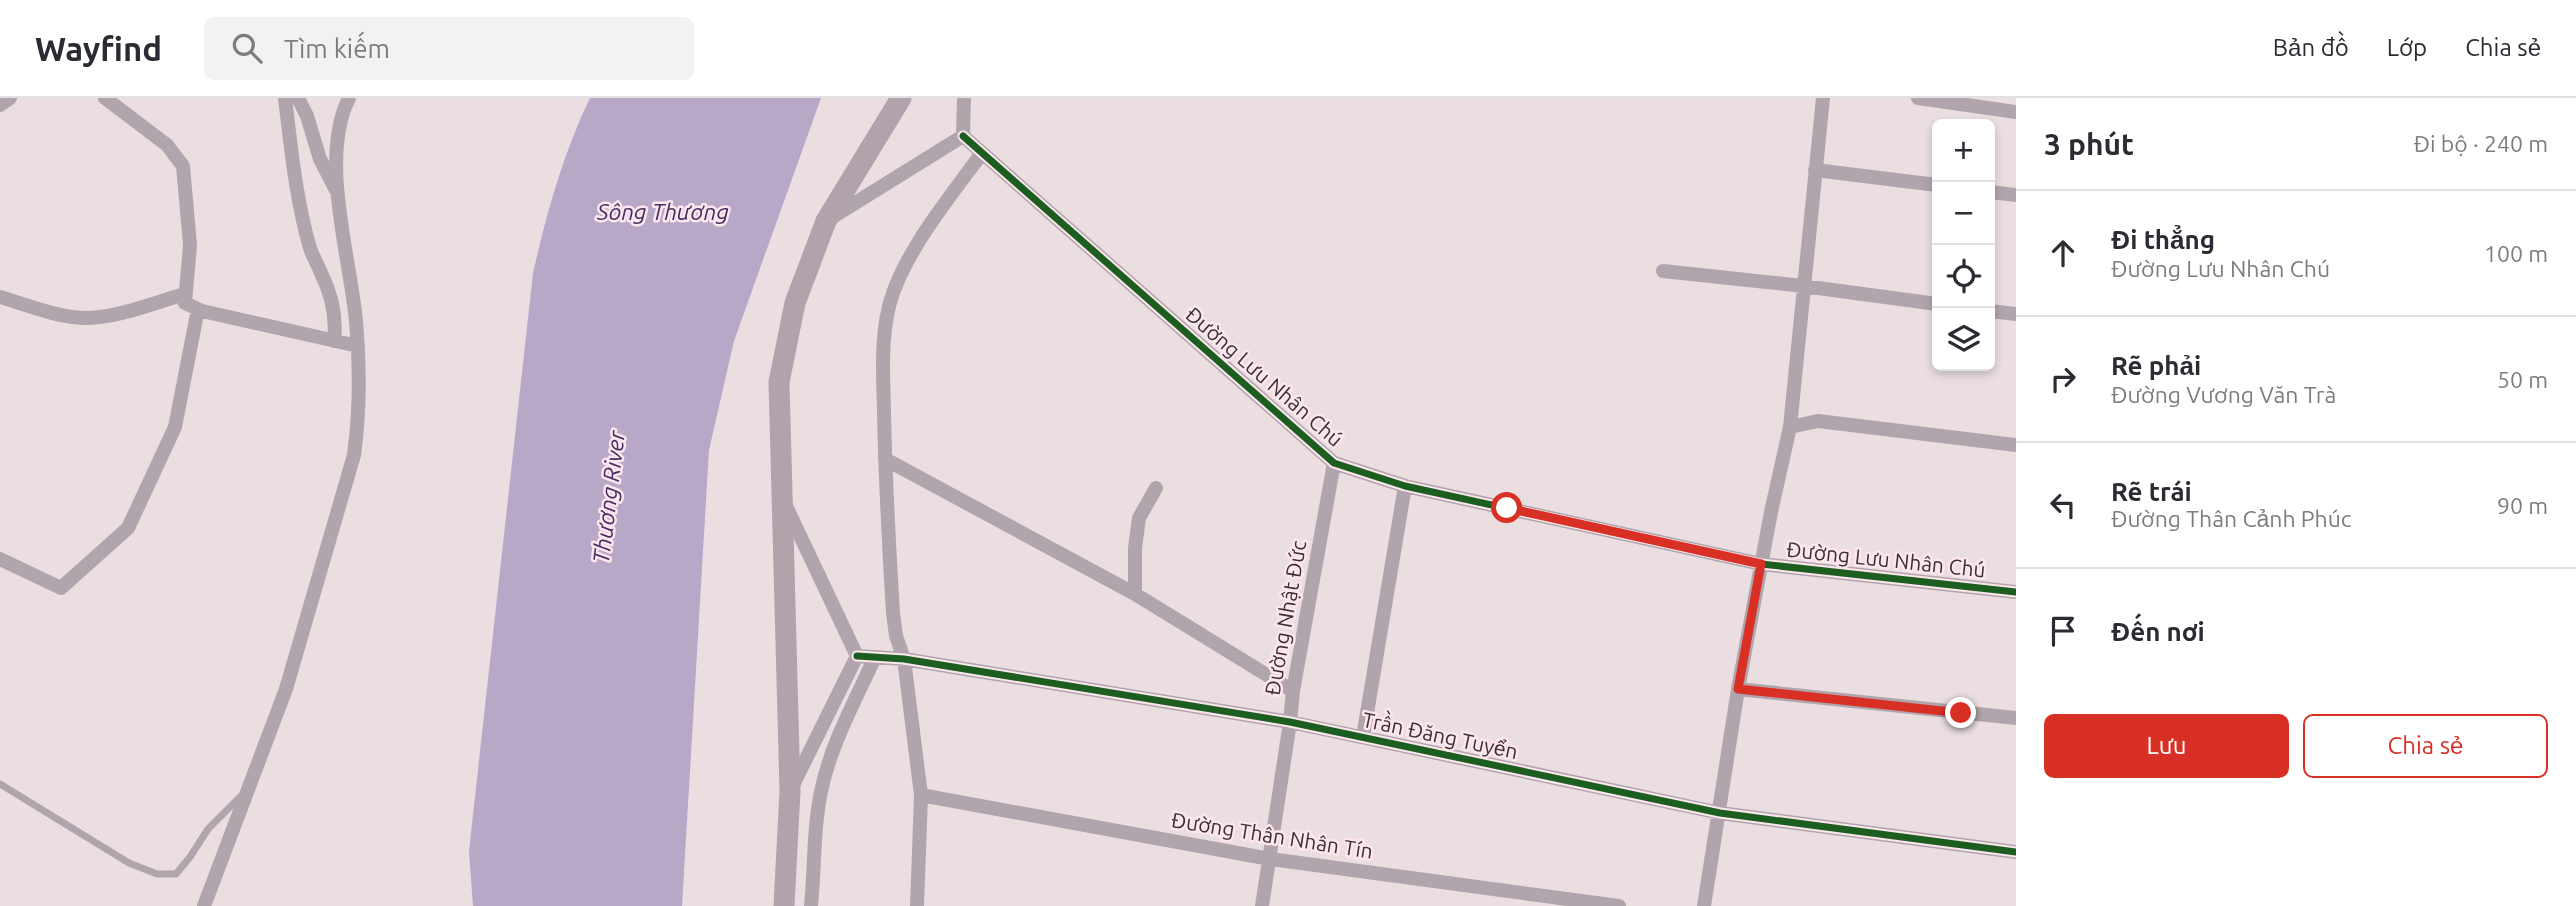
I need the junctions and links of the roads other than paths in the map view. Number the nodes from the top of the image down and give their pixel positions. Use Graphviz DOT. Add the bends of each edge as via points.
graph roads {
  1 [pos="10,98"];
  2 [pos="104,98"];
  3 [pos="285,98"];
  4 [pos="298,98"];
  5 [pos="349,98"];
  6 [pos="901,98"];
  7 [pos="964,98"];
  8 [pos="1823,98"];
  9 [pos="1918,98"];
  10 [pos="0,105"];
  11 [pos="2016,112"];
  12 [pos="963,136"];
  13 [pos="982,153"];
  14 [pos="1815,170"];
  15 [pos="1932,185"];
  16 [pos="1995,193"];
  17 [pos="338,194"];
  18 [pos="2016,195"];
  19 [pos="826,220"];
  20 [pos="1663,271"];
  21 [pos="1803,286"];
  22 [pos="185,294"];
  23 [pos="0,297"];
  24 [pos="1932,303"];
  25 [pos="198,309"];
  26 [pos="1995,312"];
  27 [pos="2016,314"];
  28 [pos="334,341"];
  29 [pos="358,346"];
  30 [pos="1790,427"];
  31 [pos="2016,445"];
  32 [pos="885,459"];
  33 [pos="1334,463"];
  34 [pos="1405,486"];
  35 [pos="1156,488"];
  36 [pos="782,497"];
  37 [pos="0,559"];
  38 [pos="1761,564"];
  39 [pos="2016,592"];
  40 [pos="1135,594"];
  41 [pos="857,656"];
  42 [pos="875,657"];
  43 [pos="904,659"];
  44 [pos="1738,689"];
  45 [pos="1293,691"];
  46 [pos="2016,718"];
  47 [pos="1290,722"];
  48 [pos="1363,737"];
  49 [pos="0,784"];
  50 [pos="251,786"];
  51 [pos="790,791"];
  52 [pos="921,795"];
  53 [pos="1720,813"];
  54 [pos="2016,852"];
  55 [pos="1270,859"];
  56 [pos="204,906"];
  57 [pos="784,906"];
  58 [pos="811,906"];
  59 [pos="917,906"];
  60 [pos="1262,906"];
  61 [pos="1619,906"];
  62 [pos="1704,906"];
  1 -- 10 [label="street"];
  2 -- 22 [label="street" via="167,145 183,166 190,245"];
  3 -- 28 [label="street" via="306,233 335,310"];
  4 -- 17 [label="street"];
  5 -- 17 [label="street" via="338,133"];
  6 -- 19 [label="street"];
  7 -- 12 [label="street"];
  8 -- 14 [label="street"];
  9 -- 11 [label="street"];
  12 -- 13 [label="street, Đường Lưu Nhân Chú"];
  12 -- 19 [label="street"];
  13 -- 32 [label="street" via="934,220 893,294 883,345"];
  13 -- 33 [label="street, Đường Lưu Nhân Chú"];
  14 -- 15 [label="street"];
  14 -- 21 [label="street"];
  16 -- 18 [label="street"];
  17 -- 29 [label="street"];
  19 -- 36 [label="street" via="796,303 779,382"];
  20 -- 21 [label="street"];
  21 -- 24 [label="street"];
  21 -- 30 [label="street"];
  22 -- 23 [label="street" via="85,318"];
  22 -- 25 [label="street" via="185,303"];
  25 -- 28 [label="street"];
  25 -- 37 [label="street" via="175,427 128,528 61,588"];
  26 -- 27 [label="street"];
  28 -- 29 [label="street"];
  29 -- 50 [label="street" via="359,419 354,455 286,689"];
  30 -- 31 [label="street" via="1818,421"];
  30 -- 38 [label="street"];
  32 -- 40 [label="street"];
  32 -- 43 [label="street" via="893,613"];
  33 -- 34 [label="street, Đường Lưu Nhân Chú"];
  33 -- 45 [label="street, Đường Nhật Đức"];
  34 -- 38 [label="street, Đường Lưu Nhân Chú"];
  34 -- 48 [label="street"];
  35 -- 40 [label="street" via="1139,518"];
  36 -- 41 [label="street"];
  36 -- 51 [label="street"];
  38 -- 39 [label="street, Đường Lưu Nhân Chú"];
  38 -- 44 [label="street"];
  40 -- 45 [label="street"];
  41 -- 42 [label="street, Trần Đăng Tuyển"];
  41 -- 51 [label="street"];
  42 -- 43 [label="street, Trần Đăng Tuyển"];
  42 -- 58 [label="street" via="822,787"];
  43 -- 47 [label="street, Trần Đăng Tuyển"];
  43 -- 52 [label="street"];
  44 -- 46 [label="street"];
  44 -- 53 [label="street"];
  45 -- 47 [label="street, Đường Nhật Đức"];
  47 -- 48 [label="street, Trần Đăng Tuyển"];
  47 -- 55 [label="street, Đường Nhật Đức"];
  48 -- 53 [label="street, Trần Đăng Tuyển"];
  49 -- 50 [label="lane" via="129,863 157,874 176,874 208,829"];
  50 -- 56 [label="street"];
  51 -- 57 [label="street"];
  52 -- 55 [label="street, Đường Thân Nhân Tín"];
  52 -- 59 [label="street"];
  53 -- 54 [label="street, Trần Đăng Tuyển"];
  53 -- 62 [label="street"];
  55 -- 60 [label="street, Đường Nhật Đức"];
  55 -- 61 [label="street, Đường Thân Nhân Tín"];
}
